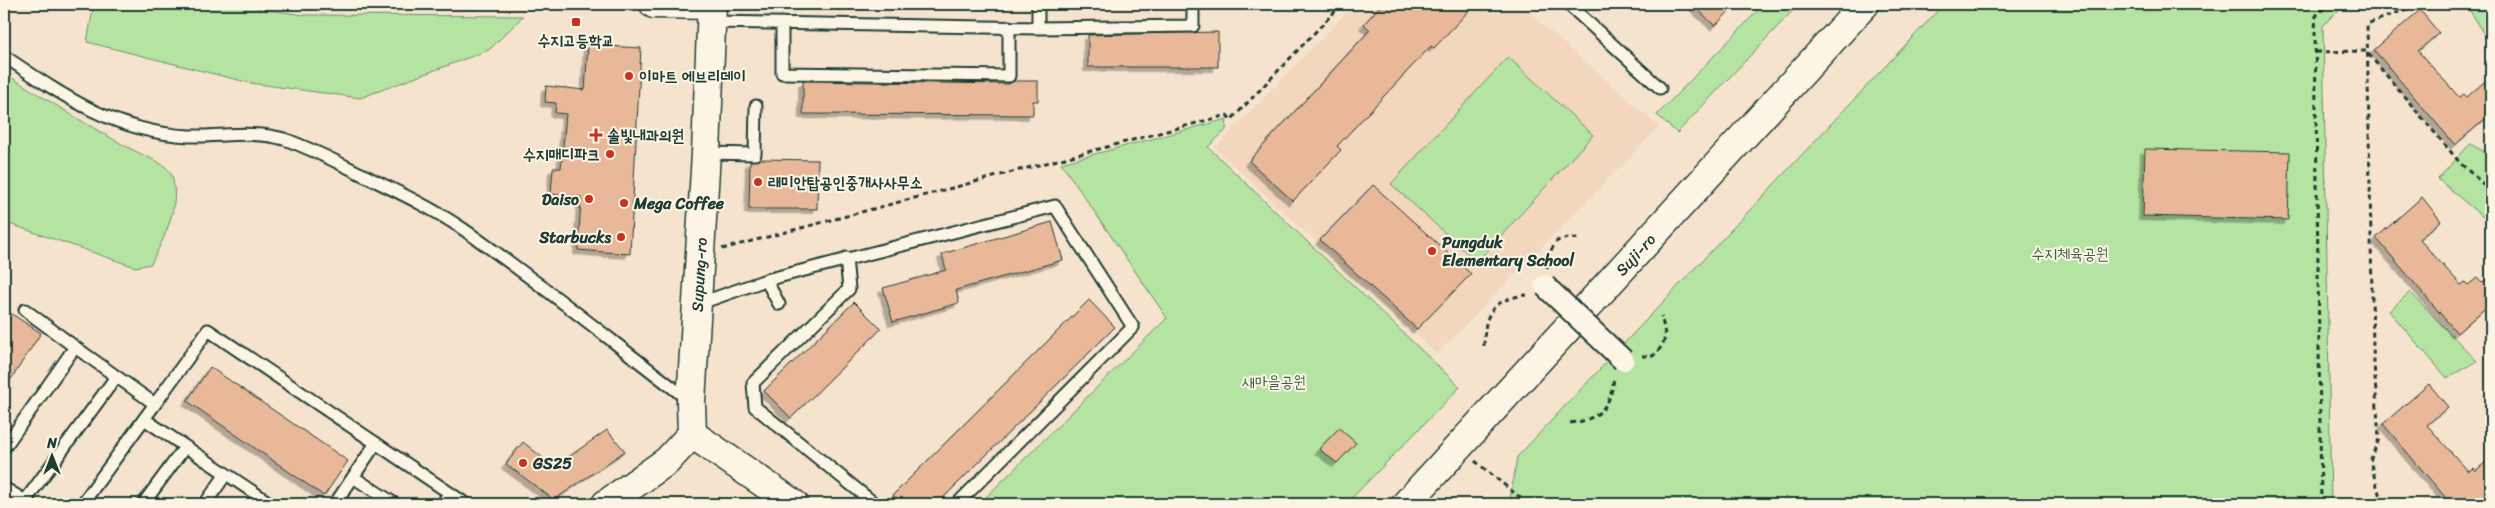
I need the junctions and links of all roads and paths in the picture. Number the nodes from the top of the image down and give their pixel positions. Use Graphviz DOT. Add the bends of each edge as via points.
graph roads {
  1 [pos="654,4"];
  2 [pos="662,4"];
  3 [pos="1038,4"];
  4 [pos="1193,4"];
  5 [pos="1342,4"];
  6 [pos="1568,4"];
  7 [pos="1865,4"];
  8 [pos="2328,4"];
  9 [pos="2420,4"];
  10 [pos="712,10"];
  11 [pos="782,23"];
  12 [pos="1009,27"];
  13 [pos="1038,28"];
  14 [pos="2366,51"];
  15 [pos="2316,52"];
  16 [pos="4,56"];
  17 [pos="1660,88"];
  18 [pos="756,106"];
  19 [pos="706,153"];
  20 [pos="2491,191"];
  21 [pos="1581,239"];
  22 [pos="701,255"];
  23 [pos="846,258"];
  24 [pos="766,280"];
  25 [pos="1545,286"];
  26 [pos="698,304"];
  27 [pos="779,304"];
  28 [pos="25,310"];
  29 [pos="1661,316"];
  30 [pos="1484,346"];
  31 [pos="75,347"];
  32 [pos="1622,360"];
  33 [pos="116,377"];
  34 [pos="691,402"];
  35 [pos="155,404"];
  36 [pos="144,419"];
  37 [pos="1570,423"];
  38 [pos="692,434"];
  39 [pos="376,443"];
  40 [pos="185,447"];
  41 [pos="4,448"];
  42 [pos="1460,448"];
  43 [pos="226,474"];
  44 [pos="353,477"];
  45 [pos="4,488"];
  46 [pos="450,493"];
  47 [pos="28,503"];
  48 [pos="268,503"];
  49 [pos="82,504"];
  50 [pos="143,504"];
  51 [pos="205,504"];
  52 [pos="335,504"];
  53 [pos="395,504"];
  54 [pos="442,504"];
  55 [pos="466,504"];
  56 [pos="606,504"];
  57 [pos="794,504"];
  58 [pos="875,504"];
  59 [pos="958,504"];
  60 [pos="1406,504"];
  61 [pos="1528,504"];
  62 [pos="2322,504"];
  63 [pos="2382,504"];
  1 -- 2 [label="street"];
  2 -- 10 [label="street"];
  3 -- 13 [label="lane"];
  4 -- 13 [label="lane" via="1193,26"];
  5 -- 22 [label="path" via="1231,120 1227,115"];
  6 -- 17 [label="lane"];
  7 -- 42 [label="street, Suji-ro"];
  8 -- 15 [label="path" via="2316,16"];
  9 -- 14 [label="path" via="2367,24"];
  10 -- 11 [label="lane"];
  10 -- 19 [label="street, Supung-ro"];
  11 -- 12 [label="lane"];
  11 -- 12 [label="lane" via="782,73 1009,76"];
  12 -- 13 [label="lane"];
  14 -- 15 [label="path"];
  14 -- 20 [label="path" via="2461,164"];
  14 -- 63 [label="path" via="2373,348 2379,440 2370,462"];
  15 -- 62 [label="path"];
  16 -- 34 [label="lane" via="100,116 129,126 190,136 249,134 282,138 390,188 462,228"];
  18 -- 19 [label="lane" via="755,154"];
  19 -- 22 [label="street, Supung-ro"];
  21 -- 25 [label="path" via="1557,241 1550,252"];
  22 -- 26 [label="street, Supung-ro"];
  23 -- 24 [label="lane"];
  23 -- 58 [label="lane" via="849,289 753,383 756,407"];
  23 -- 59 [label="lane" via="1055,206 1132,327"];
  24 -- 26 [label="lane"];
  24 -- 27 [label="lane"];
  25 -- 30 [label="path" via="1530,295 1514,296 1500,302 1490,312 1484,326"];
  25 -- 32 [label="street, bridge"];
  26 -- 34 [label="street, Supung-ro"];
  28 -- 31 [label="lane"];
  29 -- 32 [label="path" via="1665,333 1662,347 1653,356"];
  31 -- 33 [label="lane"];
  31 -- 41 [label="lane"];
  32 -- 37 [label="path" via="1606,407 1583,421"];
  33 -- 35 [label="lane"];
  33 -- 47 [label="lane"];
  34 -- 38 [label="street, Supung-ro"];
  35 -- 36 [label="lane"];
  35 -- 39 [label="lane" via="208,330"];
  36 -- 40 [label="lane"];
  36 -- 49 [label="lane"];
  38 -- 56 [label="street" via="667,461"];
  38 -- 57 [label="street"];
  39 -- 44 [label="lane"];
  39 -- 46 [label="lane"];
  40 -- 43 [label="lane"];
  40 -- 50 [label="lane"];
  42 -- 60 [label="street, Suji-ro"];
  42 -- 61 [label="path"];
  43 -- 48 [label="lane"];
  43 -- 51 [label="lane"];
  44 -- 52 [label="lane"];
  44 -- 53 [label="lane"];
  45 -- 47 [label="lane"];
  46 -- 54 [label="lane"];
  46 -- 55 [label="lane"];
}
